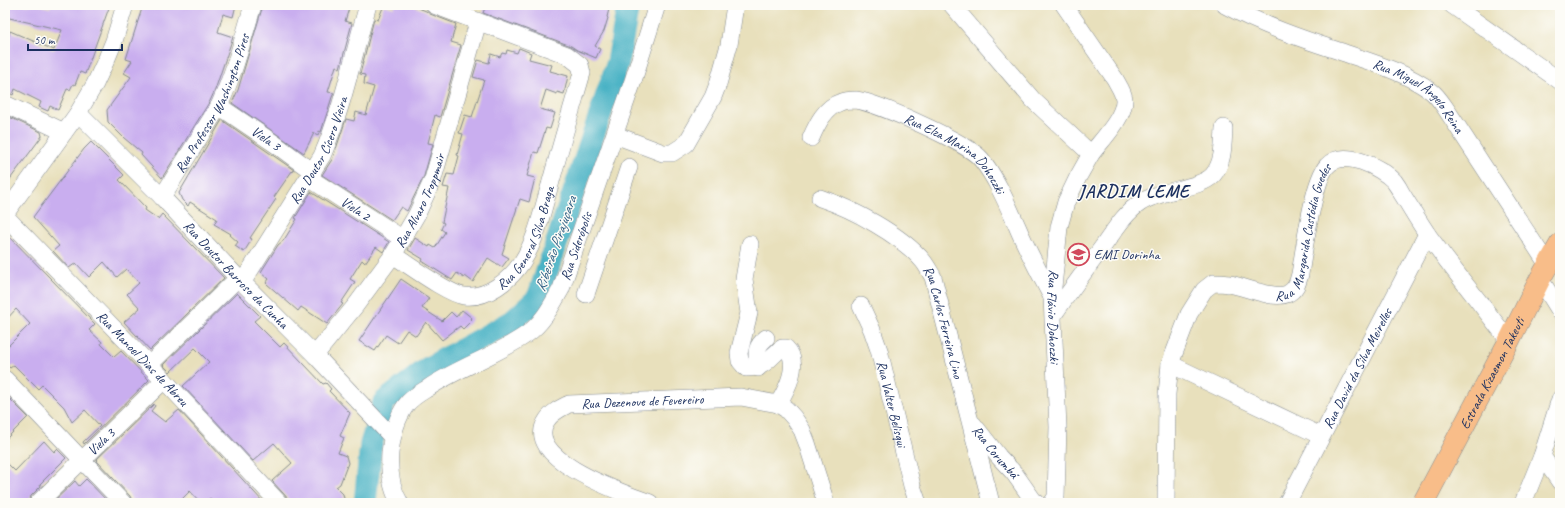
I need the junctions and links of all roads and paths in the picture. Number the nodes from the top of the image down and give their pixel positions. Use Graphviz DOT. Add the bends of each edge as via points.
graph roads {
  1 [pos="124,5"];
  2 [pos="253,5"];
  3 [pos="368,5"];
  4 [pos="434,5"];
  5 [pos="657,5"];
  6 [pos="735,5"];
  7 [pos="952,5"];
  8 [pos="1064,5"];
  9 [pos="1225,5"];
  10 [pos="1452,5"];
  11 [pos="478,22"];
  12 [pos="1560,81"];
  13 [pos="5,104"];
  14 [pos="219,106"];
  15 [pos="78,113"];
  16 [pos="1224,128"];
  17 [pos="64,132"];
  18 [pos="614,135"];
  19 [pos="811,138"];
  20 [pos="1090,154"];
  21 [pos="629,167"];
  22 [pos="311,175"];
  23 [pos="162,197"];
  24 [pos="820,198"];
  25 [pos="5,215"];
  26 [pos="583,227"];
  27 [pos="1427,234"];
  28 [pos="612,236"];
  29 [pos="403,239"];
  30 [pos="750,244"];
  31 [pos="1560,244"];
  32 [pos="393,256"];
  33 [pos="1544,272"];
  34 [pos="240,281"];
  35 [pos="586,294"];
  36 [pos="1052,297"];
  37 [pos="861,306"];
  38 [pos="1560,311"];
  39 [pos="1054,314"];
  40 [pos="766,338"];
  41 [pos="1509,341"];
  42 [pos="315,355"];
  43 [pos="1170,364"];
  44 [pos="149,365"];
  45 [pos="758,368"];
  46 [pos="5,379"];
  47 [pos="164,380"];
  48 [pos="1560,399"];
  49 [pos="778,404"];
  50 [pos="969,419"];
  51 [pos="1321,436"];
  52 [pos="392,437"];
  53 [pos="1542,456"];
  54 [pos="82,459"];
  55 [pos="1560,482"];
  56 [pos="1054,500"];
  57 [pos="38,503"];
  58 [pos="123,503"];
  59 [pos="279,503"];
  60 [pos="400,503"];
  61 [pos="650,503"];
  62 [pos="826,503"];
  63 [pos="918,503"];
  64 [pos="991,503"];
  65 [pos="1037,503"];
  66 [pos="1166,503"];
  67 [pos="1287,503"];
  68 [pos="1423,503"];
  69 [pos="1523,503"];
  1 -- 15 [label="street" via="107,58"];
  2 -- 14 [label="street, Rua Professor Washington Píres" via="231,79"];
  3 -- 22 [label="street, Rua Doutor Cícero Vieira" via="331,135"];
  4 -- 11 [label="street"];
  5 -- 18 [label="street, Rua Siderópolis"];
  6 -- 18 [label="street" via="729,45 718,84 686,144 672,153 663,153"];
  7 -- 20 [label="street" via="1033,100"];
  8 -- 20 [label="street, Rua Flávio Dohoczki" via="1115,79 1124,99 1123,108 1117,119"];
  9 -- 33 [label="street, Rua Miguel Ângelo Reina" via="1284,32 1384,66 1417,81 1433,92 1448,112"];
  10 -- 12 [label="street"];
  11 -- 29 [label="street, Rua Alvaro Troppmair" via="433,178"];
  11 -- 32 [label="street, Rua General Silva Braga" via="567,55 580,65 582,73 537,229 521,263 507,279 487,293 476,296 459,295"];
  13 -- 17 [label="street"];
  14 -- 22 [label="street, Viela 3" via="275,144"];
  14 -- 23 [label="street, Rua Professor Washington Píres"];
  15 -- 17 [label="street"];
  15 -- 23 [label="street, Rua Doutor Barroso da Cunha"];
  16 -- 39 [label="street" via="1222,155 1213,174 1207,180 1158,195 1134,208 1110,236"];
  17 -- 25 [label="street"];
  18 -- 26 [label="street, Rua Siderópolis"];
  19 -- 36 [label="street, Rua Elza Marina Dohoczki" via="824,114 831,107 855,100 893,113 958,142 981,158 989,170"];
  20 -- 36 [label="street, Rua Flávio Dohoczki" via="1066,202 1059,227"];
  21 -- 28 [label="street"];
  22 -- 29 [label="street, Viela 2"];
  22 -- 34 [label="street, Rua Doutor Cícero Vieira"];
  23 -- 34 [label="street, Rua Doutor Barroso da Cunha"];
  24 -- 50 [label="street, Rua Carlos Ferreira Lino" via="880,226 923,261 933,277"];
  25 -- 44 [label="street, Rua Manoel Dias de Abreu"];
  26 -- 28 [label="street"];
  26 -- 52 [label="street, Rua Siderópolis" via="562,289 548,313 527,334 437,381 416,396 401,414"];
  27 -- 41 [label="street, Rua Margarida Custódia Guedes"];
  27 -- 43 [label="street, Rua Margarida Custódia Guedes" via="1394,181 1381,170 1365,162 1351,159 1334,161 1322,173 1315,194 1297,284 1283,295 1213,283 1204,290 1189,314"];
  27 -- 51 [label="street, Rua David da Silva Meirelles"];
  28 -- 35 [label="street"];
  29 -- 32 [label="street, Rua Alvaro Troppmair"];
  30 -- 45 [label="street" via="744,279 749,313 740,361 746,368"];
  31 -- 33 [label="main road, Estrada Kizaemon Takeuti"];
  32 -- 42 [label="street, Rua Alvaro Troppmair"];
  33 -- 38 [label="street, Rua Miguel Ângelo Reina"];
  33 -- 41 [label="main road, Estrada Kizaemon Takeuti"];
  34 -- 42 [label="street, Rua Doutor Barroso da Cunha"];
  34 -- 44 [label="street, Rua Doutor Cícero Vieira"];
  36 -- 39 [label="street, Rua Flávio Dohoczki"];
  37 -- 63 [label="street, Rua Valter Belisqui" via="879,350"];
  39 -- 56 [label="street, Rua Flávio Dohoczki" via="1058,427"];
  40 -- 45 [label="street" via="757,350"];
  41 -- 68 [label="main road, Estrada Kizaemon Takeuti"];
  42 -- 52 [label="street, Rua Doutor Barroso da Cunha"];
  43 -- 51 [label="street"];
  43 -- 66 [label="street, Rua Margarida Custódia Guedes" via="1167,394"];
  44 -- 47 [label="street, Rua Manoel Dias de Abreu"];
  45 -- 49 [label="street" via="782,348 791,353 792,377"];
  46 -- 54 [label="street"];
  47 -- 54 [label="street, Viela 3"];
  47 -- 59 [label="street, Rua Manoel Dias de Abreu"];
  48 -- 53 [label="street"];
  49 -- 61 [label="street, Rua Dezenove de Fevereiro" via="741,397 569,404 546,420 542,436 549,449 563,462 595,482"];
  49 -- 62 [label="street" via="790,413 802,430"];
  50 -- 64 [label="street, Rua Carlos Ferreira Lino"];
  50 -- 65 [label="street, Rua Corumbá"];
  51 -- 67 [label="street, Rua David da Silva Meirelles"];
  52 -- 60 [label="street" via="392,484"];
  53 -- 55 [label="street"];
  53 -- 69 [label="street"];
  54 -- 57 [label="street, Viela 3"];
  54 -- 58 [label="street"];
}
